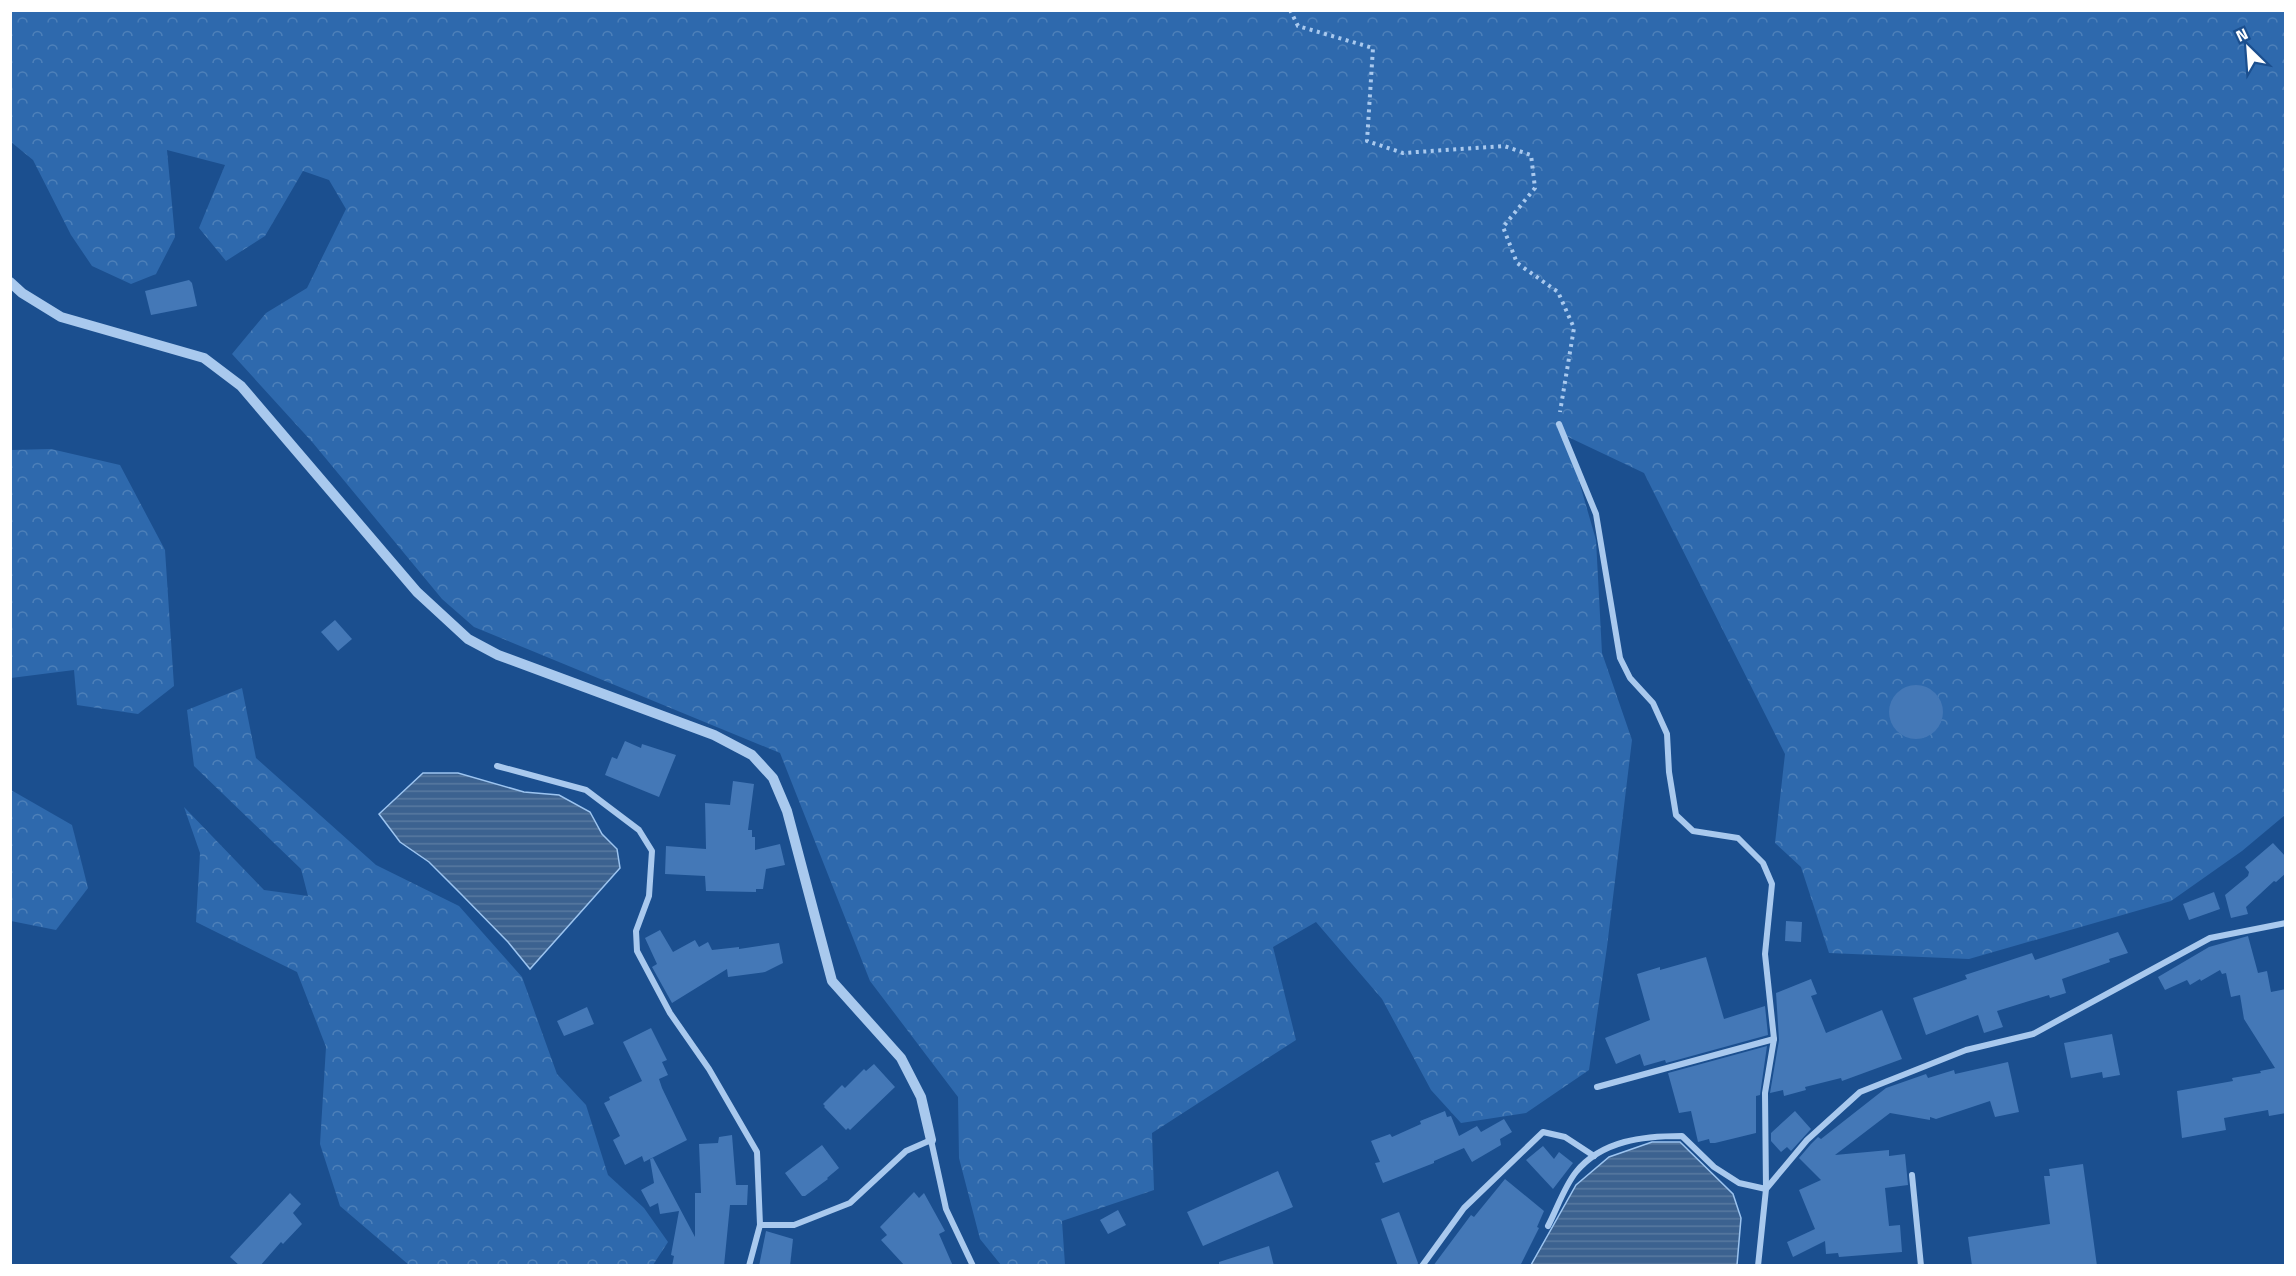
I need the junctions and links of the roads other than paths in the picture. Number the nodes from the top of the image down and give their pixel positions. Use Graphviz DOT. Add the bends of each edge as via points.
graph roads {
  1 [pos="10,282"];
  2 [pos="1559,424"];
  3 [pos="497,766"];
  4 [pos="2286,923"];
  5 [pos="1774,1039"];
  6 [pos="1596,1086"];
  7 [pos="931,1140"];
  8 [pos="1594,1156"];
  9 [pos="1911,1175"];
  10 [pos="1766,1189"];
  11 [pos="760,1225"];
  12 [pos="1548,1226"];
  13 [pos="749,1266"];
  14 [pos="973,1266"];
  15 [pos="1422,1266"];
  16 [pos="1758,1266"];
  17 [pos="1921,1266"];
  1 -- 7 [label="street" via="61,317 204,358 241,386 417,592 468,639 498,655 714,735 752,755 773,778 787,811 832,981 901,1058 921,1097"];
  2 -- 5 [label="street" via="1596,514 1620,658 1630,678 1653,703 1667,734 1676,815 1693,831 1738,838 1764,863 1772,884 1765,954"];
  3 -- 11 [label="street" via="586,790 639,830 652,851 649,896 636,931 637,951 670,1014 709,1069 757,1152"];
  4 -- 10 [label="street" via="2210,938 2033,1034 1966,1050 1860,1092 1808,1140"];
  5 -- 6 [label="street"];
  5 -- 10 [label="street" via="1766,1093"];
  7 -- 11 [label="street" via="906,1151 850,1203 794,1225"];
  7 -- 14 [label="street" via="946,1209"];
  8 -- 10 [label="street" via="1622,1142 1649,1136 1682,1136 1730,1178"];
  8 -- 12 [label="street" via="1576,1173"];
  8 -- 15 [label="street" via="1565,1137 1543,1132 1464,1208"];
  9 -- 17 [label="street"];
  10 -- 16 [label="street"];
  11 -- 13 [label="street"];
}
